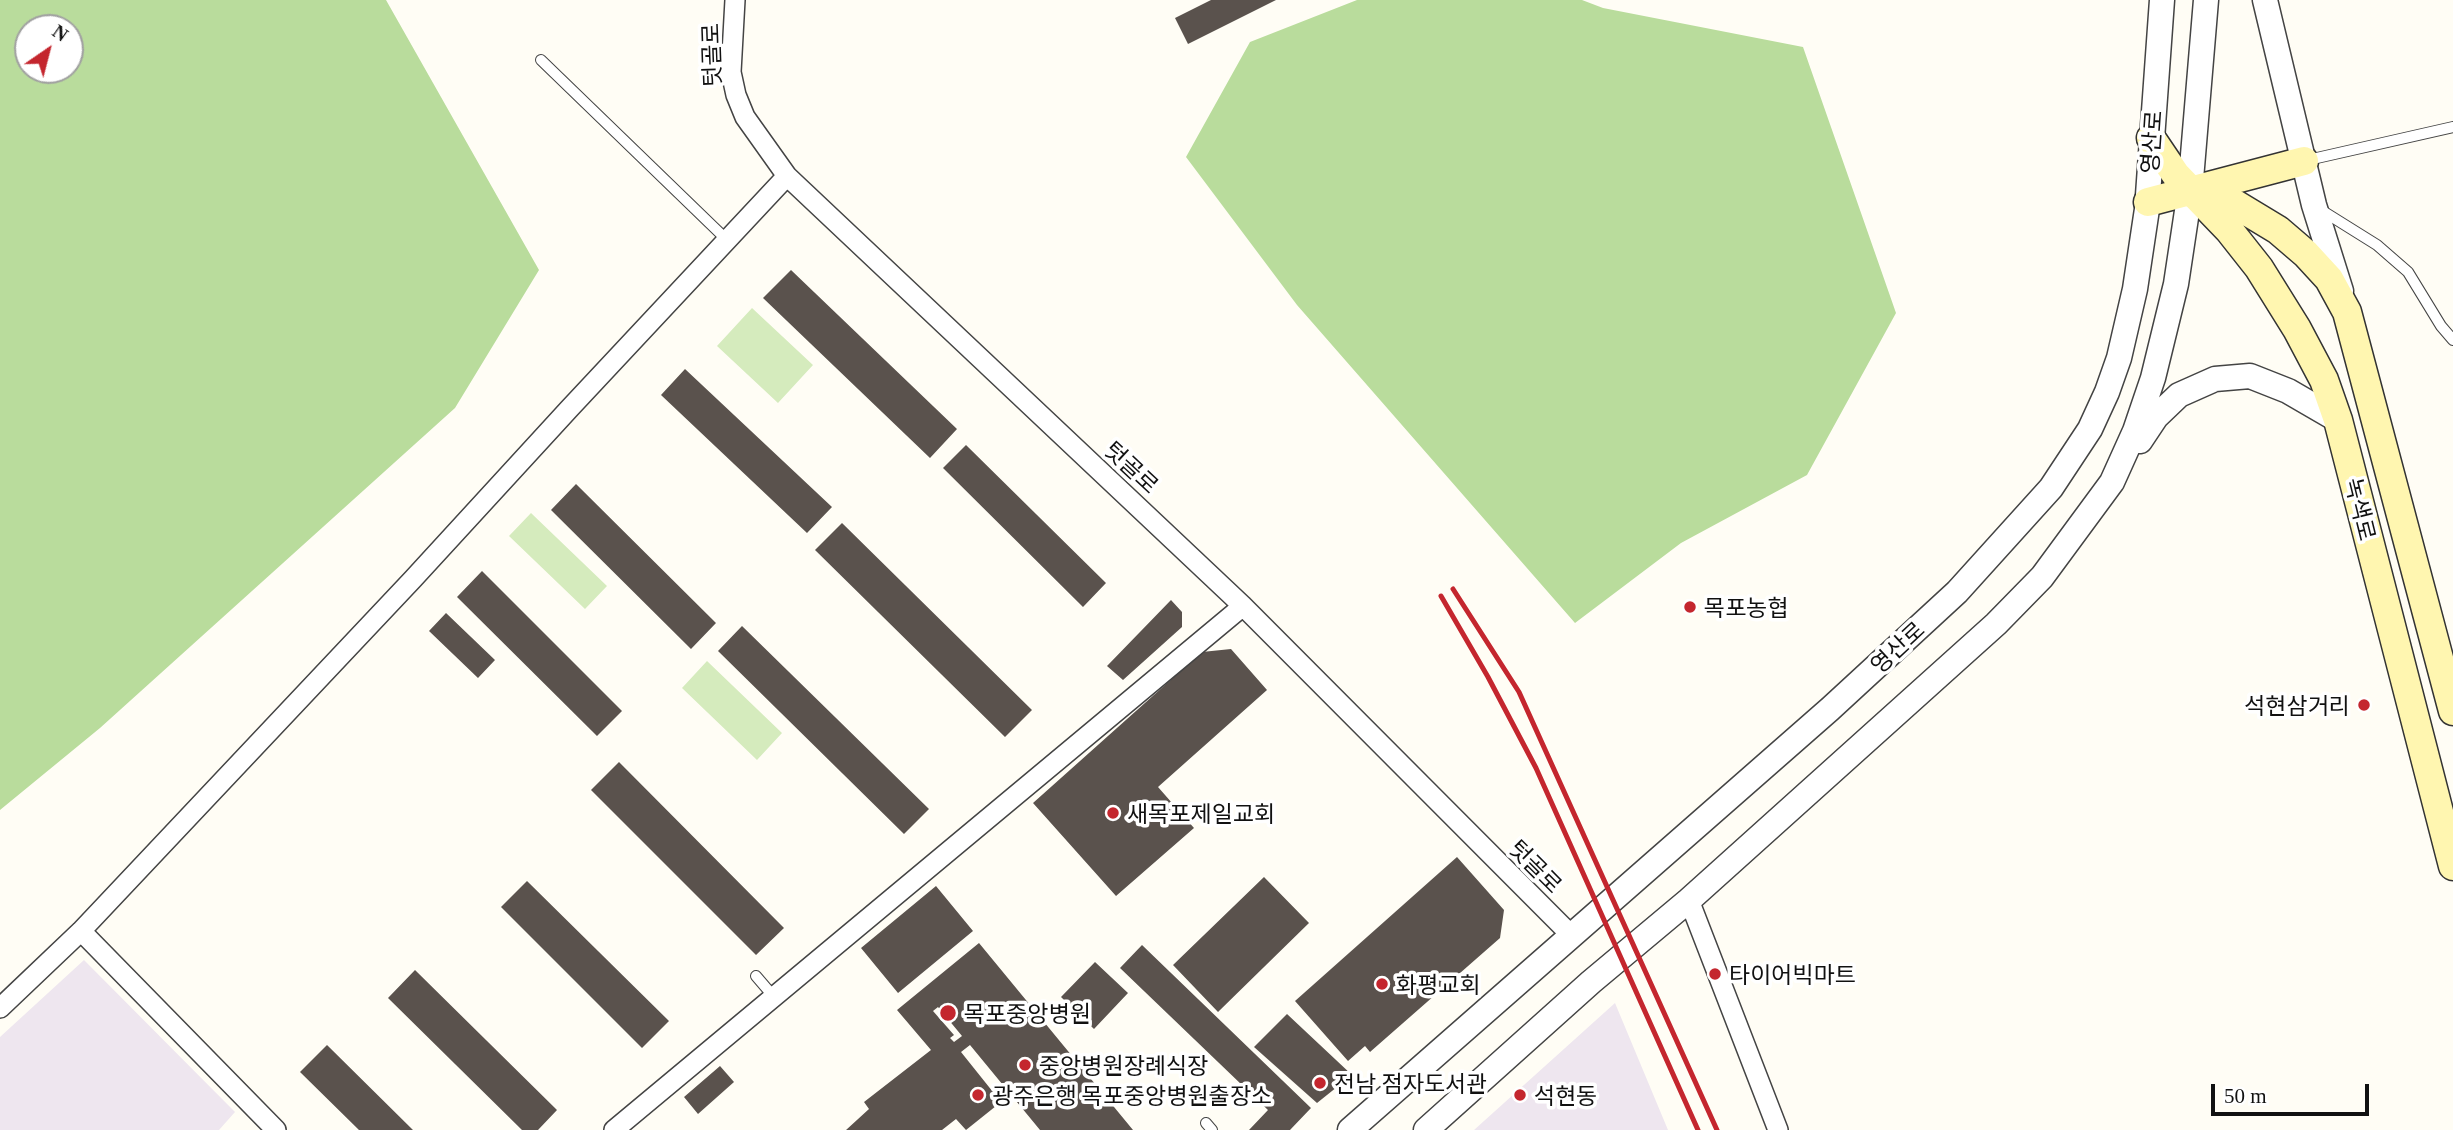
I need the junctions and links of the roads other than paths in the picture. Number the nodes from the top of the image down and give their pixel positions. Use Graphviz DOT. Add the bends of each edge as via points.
graph roads {
  1 [pos="735,0"];
  2 [pos="2162,0"];
  3 [pos="2206,0"];
  4 [pos="2265,0"];
  5 [pos="541,60"];
  6 [pos="2453,127"];
  7 [pos="2151,138"];
  8 [pos="2304,161"];
  9 [pos="787,176"];
  10 [pos="2190,191"];
  11 [pos="2148,202"];
  12 [pos="2314,205"];
  13 [pos="727,240"];
  14 [pos="2347,312"];
  15 [pos="2453,340"];
  16 [pos="2339,420"];
  17 [pos="2112,482"];
  18 [pos="1243,606"];
  19 [pos="2453,711"];
  20 [pos="2453,866"];
  21 [pos="1689,900"];
  22 [pos="81,931"];
  23 [pos="1572,936"];
  24 [pos="756,976"];
  25 [pos="774,997"];
  26 [pos="0,1008"];
  27 [pos="276,1130"];
  28 [pos="614,1130"];
  29 [pos="1349,1130"];
  30 [pos="1426,1130"];
  31 [pos="1778,1130"];
  1 -- 9 [label="street, 텃골로" via="732,72 736,95 745,117"];
  2 -- 7 [label="street, 영산로"];
  3 -- 10 [label="street, 영산로"];
  4 -- 8 [label="street"];
  5 -- 13 [label="lane"];
  6 -- 8 [label="lane"];
  7 -- 10 [label="main road, 녹색로"];
  7 -- 11 [label="street, 영산로"];
  8 -- 10 [label="main road"];
  8 -- 12 [label="street"];
  9 -- 13 [label="street"];
  9 -- 18 [label="street, 텃골로"];
  10 -- 11 [label="main road"];
  10 -- 14 [label="main road, 녹색로" via="2235,204 2278,230 2329,279"];
  10 -- 16 [label="main road, 녹색로" via="2259,268 2324,380"];
  10 -- 17 [label="street, 영산로" via="2176,284 2153,378"];
  11 -- 23 [label="street, 영산로" via="2136,289 2119,358 2090,429 2051,488 1949,599"];
  12 -- 14 [label="street"];
  12 -- 15 [label="lane" via="2377,245 2408,272"];
  13 -- 22 [label="street"];
  14 -- 19 [label="main road, 녹색로"];
  16 -- 17 [label="street" via="2250,376 2215,379 2179,395 2156,417"];
  16 -- 20 [label="main road, 녹색로"];
  17 -- 21 [label="street, 영산로" via="2042,577 1996,624"];
  18 -- 23 [label="street, 텃골로"];
  18 -- 25 [label="street"];
  21 -- 30 [label="street, 영산로"];
  21 -- 31 [label="street"];
  22 -- 26 [label="street"];
  22 -- 27 [label="street"];
  23 -- 29 [label="street, 영산로"];
  24 -- 25 [label="lane"];
  25 -- 28 [label="street"];
}
